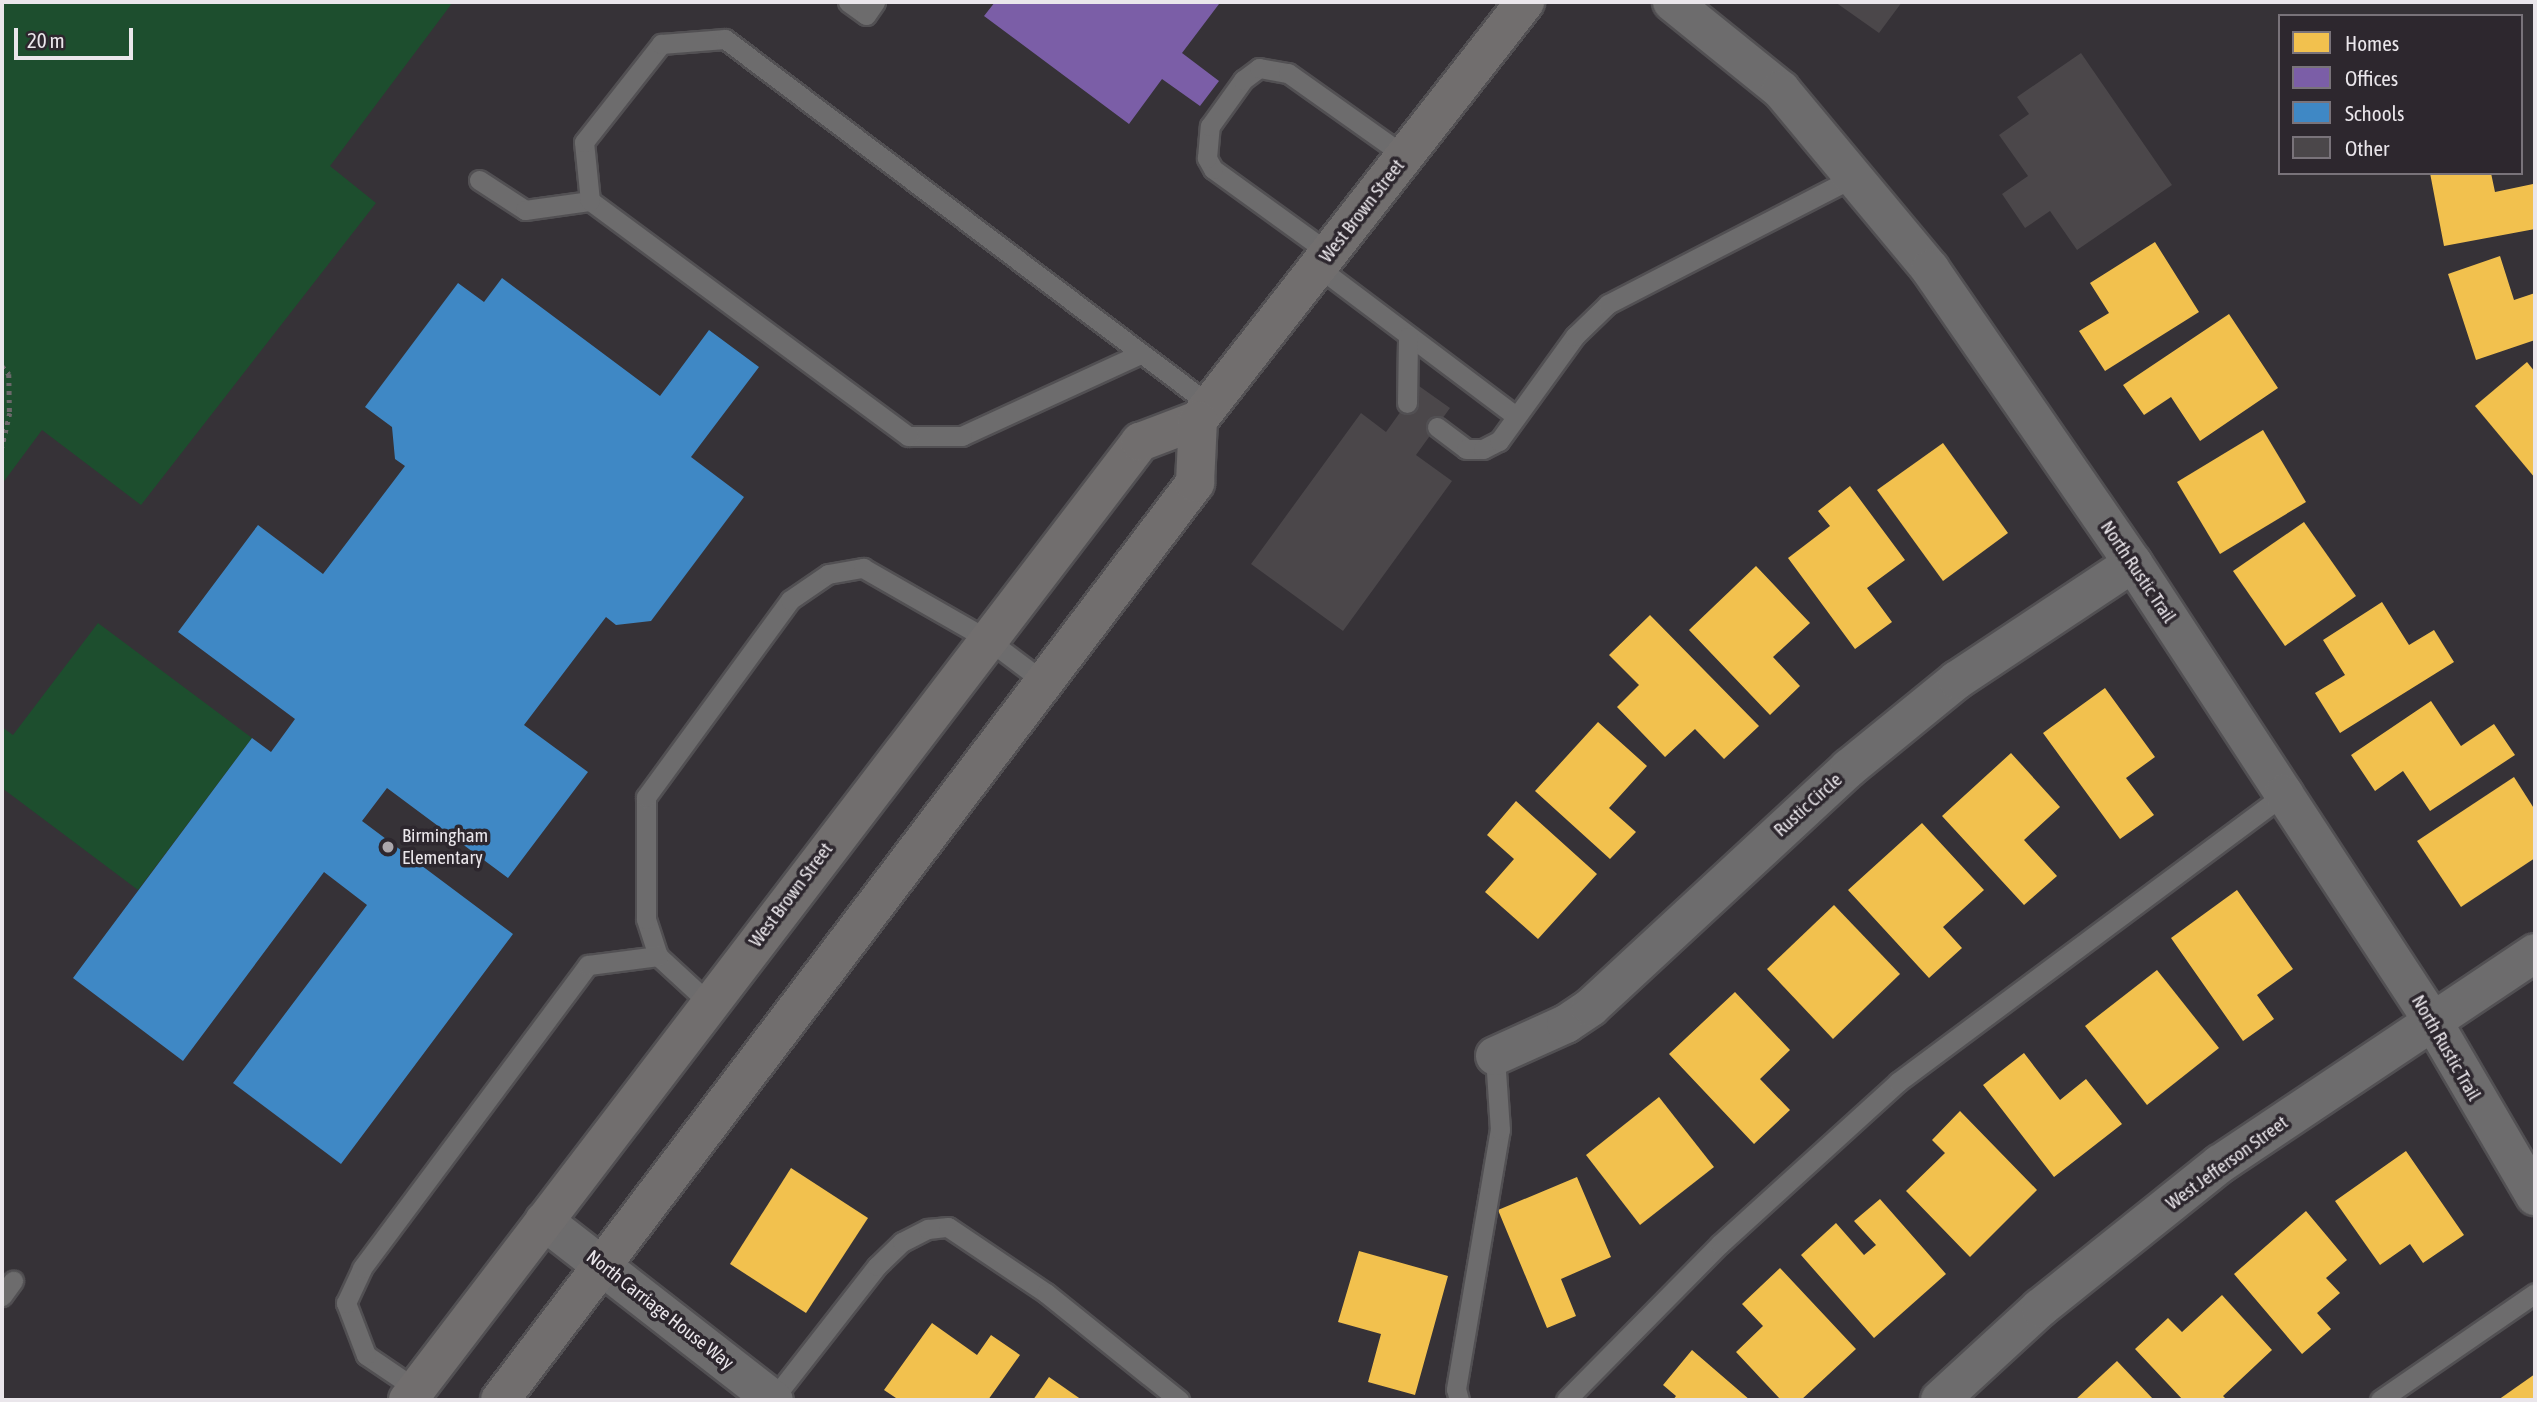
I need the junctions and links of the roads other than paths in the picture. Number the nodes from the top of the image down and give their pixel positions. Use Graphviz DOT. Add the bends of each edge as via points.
graph roads {
  1 [pos="848,2"];
  2 [pos="875,2"];
  3 [pos="1525,2"];
  4 [pos="1692,8"];
  5 [pos="1405,156"];
  6 [pos="1853,177"];
  7 [pos="479,180"];
  8 [pos="590,201"];
  9 [pos="1323,260"];
  10 [pos="1408,337"];
  11 [pos="1140,354"];
  12 [pos="1407,403"];
  13 [pos="1204,413"];
  14 [pos="1516,416"];
  15 [pos="1437,427"];
  16 [pos="2133,563"];
  17 [pos="986,639"];
  18 [pos="1044,682"];
  19 [pos="2284,794"];
  20 [pos="2535,953"];
  21 [pos="658,956"];
  22 [pos="709,1003"];
  23 [pos="2432,1020"];
  24 [pos="1495,1056"];
  25 [pos="2535,1196"];
  26 [pos="544,1220"];
  27 [pos="602,1265"];
  28 [pos="2535,1293"];
  29 [pos="418,1397"];
  30 [pos="500,1400"];
  31 [pos="774,1400"];
  32 [pos="1179,1400"];
  33 [pos="1459,1400"];
  34 [pos="1566,1400"];
  35 [pos="1940,1400"];
  36 [pos="2380,1400"];
  1 -- 2 [label="lane" via="866,15"];
  3 -- 5 [label="main road, West Brown Street"];
  4 -- 6 [label="street, North Rustic Trail" via="1781,90"];
  5 -- 9 [label="main road, West Brown Street"];
  5 -- 9 [label="lane" via="1287,74 1259,68 1243,80 1210,126 1207,158 1213,169"];
  6 -- 14 [label="lane" via="1608,304 1575,336"];
  6 -- 16 [label="street, North Rustic Trail" via="1930,269"];
  7 -- 8 [label="lane" via="525,209"];
  8 -- 11 [label="lane" via="908,436 962,436"];
  8 -- 11 [label="lane" via="584,142 661,44 725,39"];
  9 -- 10 [label="lane"];
  9 -- 13 [label="main road, West Brown Street"];
  10 -- 12 [label="lane"];
  10 -- 14 [label="lane"];
  11 -- 13 [label="lane"];
  13 -- 17 [label="main road, West Brown Street" via="1140,442"];
  13 -- 18 [label="main road" via="1195,483"];
  14 -- 15 [label="lane" via="1499,441 1483,449 1466,449"];
  16 -- 19 [label="street, North Rustic Trail"];
  16 -- 24 [label="street, Rustic Circle" via="1957,680 1849,768 1591,1007 1566,1024"];
  17 -- 18 [label="lane"];
  17 -- 21 [label="lane" via="863,568 828,573 790,600 646,797 646,919"];
  17 -- 22 [label="main road, West Brown Street"];
  18 -- 27 [label="main road"];
  19 -- 23 [label="street, North Rustic Trail"];
  19 -- 34 [label="lane" via="1898,1082 1720,1244"];
  20 -- 23 [label="street, West Jefferson Street"];
  21 -- 22 [label="lane"];
  21 -- 29 [label="lane" via="588,965 362,1268 346,1303 366,1355"];
  22 -- 26 [label="main road, West Brown Street"];
  23 -- 25 [label="street, North Rustic Trail"];
  23 -- 35 [label="street, West Jefferson Street" via="2220,1164 2040,1308"];
  24 -- 33 [label="lane" via="1500,1130 1456,1389"];
  26 -- 27 [label="street, North Carriage House Way"];
  26 -- 29 [label="main road, West Brown Street"];
  27 -- 30 [label="main road"];
  27 -- 31 [label="street, North Carriage House Way"];
  28 -- 36 [label="lane"];
  31 -- 32 [label="lane" via="877,1266 902,1242 928,1229 948,1227 1046,1293"];
}
